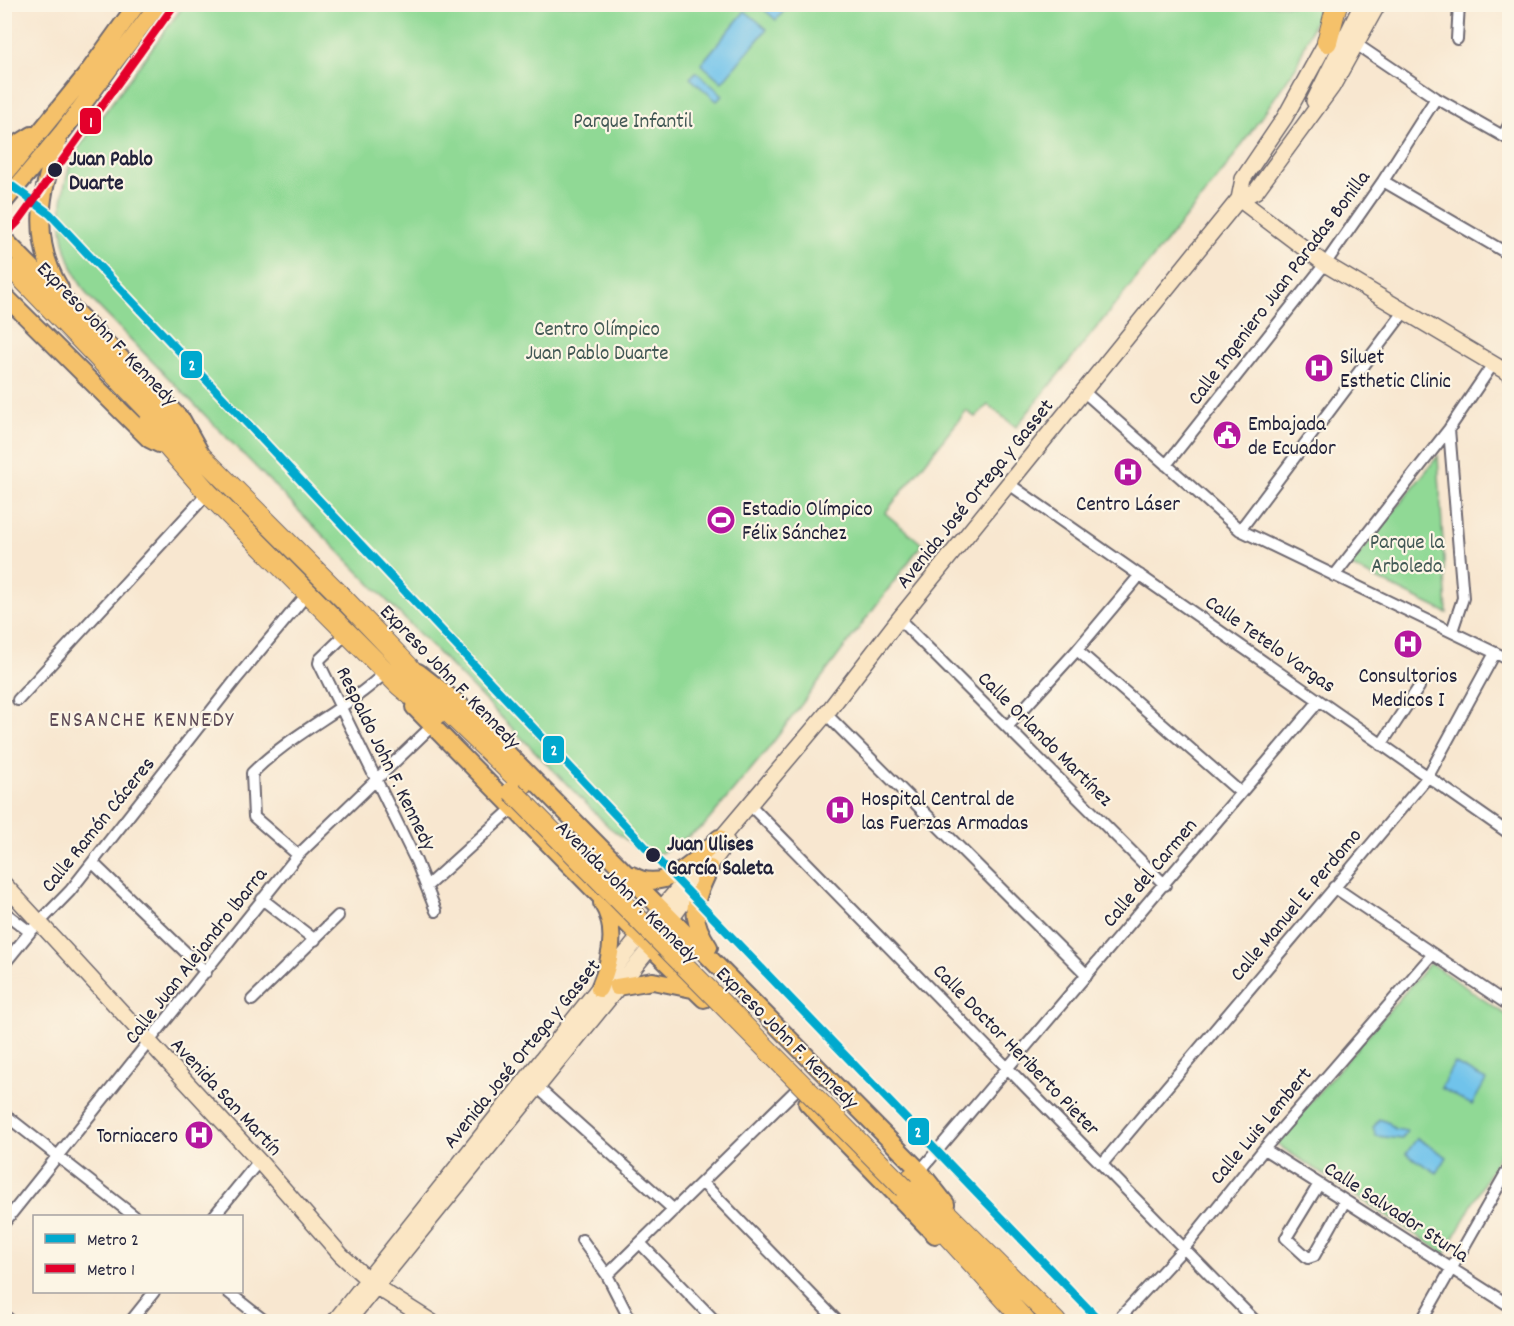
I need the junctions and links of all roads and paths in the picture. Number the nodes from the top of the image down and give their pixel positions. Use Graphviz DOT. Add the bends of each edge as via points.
graph roads {
  1 [pos="138,4"];
  2 [pos="158,4"];
  3 [pos="1337,4"];
  4 [pos="1346,4"];
  5 [pos="1362,4"];
  6 [pos="1378,4"];
  7 [pos="1460,4"];
  8 [pos="1457,39"];
  9 [pos="1327,42"];
  10 [pos="1356,44"];
  11 [pos="1436,98"];
  12 [pos="1309,115"];
  13 [pos="49,121"];
  14 [pos="1509,123"];
  15 [pos="63,131"];
  16 [pos="1506,138"];
  17 [pos="4,152"];
  18 [pos="4,176"];
  19 [pos="1383,181"];
  20 [pos="1239,199"];
  21 [pos="4,202"];
  22 [pos="4,239"];
  23 [pos="1509,255"];
  24 [pos="1325,264"];
  25 [pos="8,281"];
  26 [pos="72,306"];
  27 [pos="4,312"];
  28 [pos="1404,312"];
  29 [pos="50,340"];
  30 [pos="1493,364"];
  31 [pos="1509,374"];
  32 [pos="1083,391"];
  33 [pos="1449,429"];
  34 [pos="167,449"];
  35 [pos="203,458"];
  36 [pos="1166,465"];
  37 [pos="1009,484"];
  38 [pos="208,493"];
  39 [pos="1240,530"];
  40 [pos="1140,575"];
  41 [pos="1334,576"];
  42 [pos="308,593"];
  43 [pos="899,619"];
  44 [pos="1452,631"];
  45 [pos="348,632"];
  46 [pos="1077,650"];
  47 [pos="1495,653"];
  48 [pos="1509,660"];
  49 [pos="409,667"];
  50 [pos="393,678"];
  51 [pos="1419,687"];
  52 [pos="18,700"];
  53 [pos="1319,701"];
  54 [pos="341,708"];
  55 [pos="825,714"];
  56 [pos="432,726"];
  57 [pos="1008,726"];
  58 [pos="1381,745"];
  59 [pos="376,778"];
  60 [pos="1427,778"];
  61 [pos="1241,793"];
  62 [pos="516,794"];
  63 [pos="747,809"];
  64 [pos="1509,834"];
  65 [pos="591,836"];
  66 [pos="719,838"];
  67 [pos="298,855"];
  68 [pos="568,862"];
  69 [pos="93,863"];
  70 [pos="710,868"];
  71 [pos="624,871"];
  72 [pos="4,884"];
  73 [pos="590,885"];
  74 [pos="1165,885"];
  75 [pos="427,886"];
  76 [pos="1334,887"];
  77 [pos="262,899"];
  78 [pos="435,911"];
  79 [pos="4,912"];
  80 [pos="667,913"];
  81 [pos="338,916"];
  82 [pos="34,928"];
  83 [pos="315,940"];
  84 [pos="645,943"];
  85 [pos="1433,954"];
  86 [pos="4,964"];
  87 [pos="206,972"];
  88 [pos="1087,975"];
  89 [pos="732,979"];
  90 [pos="617,987"];
  91 [pos="599,989"];
  92 [pos="695,990"];
  93 [pos="746,993"];
  94 [pos="252,1000"];
  95 [pos="1509,1006"];
  96 [pos="723,1017"];
  97 [pos="150,1044"];
  98 [pos="1009,1068"];
  99 [pos="536,1086"];
  100 [pos="795,1091"];
  101 [pos="4,1114"];
  102 [pos="1264,1149"];
  103 [pos="59,1156"];
  104 [pos="259,1161"];
  105 [pos="1102,1164"];
  106 [pos="1508,1170"];
  107 [pos="912,1179"];
  108 [pos="702,1182"];
  109 [pos="1319,1184"];
  110 [pos="1345,1201"];
  111 [pos="674,1209"];
  112 [pos="133,1215"];
  113 [pos="215,1215"];
  114 [pos="4,1223"];
  115 [pos="582,1240"];
  116 [pos="640,1243"];
  117 [pos="1185,1247"];
  118 [pos="1450,1270"];
  119 [pos="607,1275"];
  120 [pos="983,1277"];
  121 [pos="371,1282"];
  122 [pos="153,1293"];
  123 [pos="229,1293"];
  124 [pos="1509,1306"];
  125 [pos="4,1315"];
  126 [pos="12,1322"];
  127 [pos="130,1322"];
  128 [pos="266,1322"];
  129 [pos="334,1322"];
  130 [pos="347,1322"];
  131 [pos="432,1322"];
  132 [pos="631,1322"];
  133 [pos="716,1322"];
  134 [pos="838,1322"];
  135 [pos="1026,1322"];
  136 [pos="1056,1322"];
  137 [pos="1116,1322"];
  138 [pos="1256,1322"];
  139 [pos="1421,1322"];
  1 -- 13 [label="main road"];
  2 -- 15 [label="main road"];
  3 -- 9 [label="highway"];
  4 -- 9 [label="main road, Avenida José Ortega y Gasset"];
  5 -- 12 [label="main road" via="1321,82"];
  6 -- 10 [label="main road, Avenida José Ortega y Gasset"];
  7 -- 8 [label="street"];
  9 -- 20 [label="main road, Avenida José Ortega y Gasset" via="1286,117 1243,179"];
  10 -- 11 [label="street"];
  10 -- 12 [label="main road, Avenida José Ortega y Gasset" via="1332,87"];
  11 -- 16 [label="street"];
  11 -- 19 [label="street, Calle Ingeniero Juan Paradas Bonilla"];
  12 -- 20 [label="main road, Avenida José Ortega y Gasset" via="1256,191"];
  13 -- 17 [label="main road"];
  13 -- 18 [label="main road"];
  14 -- 16 [label="street"];
  15 -- 21 [label="main road"];
  15 -- 26 [label="main road" via="42,193 41,227 45,255 54,278"];
  19 -- 23 [label="street"];
  19 -- 24 [label="street, Calle Ingeniero Juan Paradas Bonilla"];
  20 -- 24 [label="main road"];
  20 -- 32 [label="main road, Avenida José Ortega y Gasset"];
  22 -- 26 [label="main road"];
  24 -- 28 [label="main road"];
  24 -- 36 [label="street, Calle Ingeniero Juan Paradas Bonilla"];
  25 -- 29 [label="main road"];
  25 -- 34 [label="highway, Expreso John F. Kennedy" via="147,423"];
  25 -- 35 [label="highway, Expreso John F. Kennedy"];
  26 -- 35 [label="main road" via="182,420"];
  27 -- 29 [label="main road"];
  28 -- 30 [label="main road"];
  28 -- 39 [label="street"];
  29 -- 34 [label="main road" via="149,439"];
  30 -- 31 [label="main road"];
  30 -- 33 [label="street"];
  32 -- 36 [label="street"];
  32 -- 37 [label="main road, Avenida José Ortega y Gasset"];
  33 -- 41 [label="street"];
  33 -- 44 [label="street" via="1463,598"];
  34 -- 38 [label="highway, Expreso John F. Kennedy"];
  35 -- 49 [label="highway, Expreso John F. Kennedy"];
  36 -- 39 [label="street"];
  37 -- 40 [label="street, Calle Tetelo Vargas"];
  37 -- 43 [label="main road, Avenida José Ortega y Gasset"];
  38 -- 42 [label="highway, Expreso John F. Kennedy"];
  38 -- 52 [label="street"];
  39 -- 41 [label="street"];
  40 -- 46 [label="street"];
  40 -- 53 [label="street, Calle Tetelo Vargas"];
  41 -- 44 [label="street"];
  42 -- 45 [label="highway, Expreso John F. Kennedy"];
  42 -- 69 [label="street, Calle Ramón Cáceres"];
  43 -- 55 [label="main road, Avenida José Ortega y Gasset"];
  43 -- 57 [label="street, Calle Orlando Martínez"];
  44 -- 47 [label="street"];
  45 -- 50 [label="highway, Expreso John F. Kennedy"];
  45 -- 54 [label="street, Respaldo John F. Kennedy" via="319,663"];
  46 -- 57 [label="street"];
  46 -- 61 [label="street"];
  47 -- 48 [label="street"];
  47 -- 60 [label="street, Calle Manuel E. Perdomo"];
  49 -- 62 [label="highway, Expreso John F. Kennedy"];
  49 -- 65 [label="main road, Avenida John F. Kennedy" via="458,703"];
  50 -- 54 [label="street"];
  50 -- 56 [label="main road, Avenida John F. Kennedy" via="406,699"];
  50 -- 62 [label="highway, Expreso John F. Kennedy"];
  51 -- 58 [label="street"];
  53 -- 58 [label="street, Calle Tetelo Vargas"];
  53 -- 61 [label="street, Calle del Carmen"];
  54 -- 59 [label="street, Respaldo John F. Kennedy"];
  54 -- 67 [label="street" via="273,752 250,777 254,817"];
  55 -- 63 [label="main road, Avenida José Ortega y Gasset"];
  55 -- 88 [label="street"];
  56 -- 59 [label="street, Calle Juan Alejandro lbarra"];
  56 -- 62 [label="main road, Avenida John F. Kennedy"];
  57 -- 74 [label="street, Calle Orlando Martínez"];
  58 -- 60 [label="street, Calle Tetelo Vargas"];
  59 -- 67 [label="street, Calle Juan Alejandro lbarra"];
  59 -- 75 [label="street, Respaldo John F. Kennedy"];
  60 -- 64 [label="street, Calle Tetelo Vargas"];
  60 -- 76 [label="street, Calle Manuel E. Perdomo"];
  61 -- 74 [label="street, Calle del Carmen"];
  62 -- 68 [label="main road, Avenida John F. Kennedy"];
  62 -- 75 [label="street"];
  62 -- 107 [label="highway, Expreso John F. Kennedy, bridge"];
  63 -- 66 [label="main road, Avenida José Ortega y Gasset"];
  63 -- 70 [label="main road, Avenida José Ortega y Gasset"];
  63 -- 98 [label="street, Calle Doctor Heriberto Pieter"];
  65 -- 68 [label="main road" via="597,851 638,893 635,902 619,904 584,869"];
  65 -- 71 [label="main road, Avenida John F. Kennedy"];
  66 -- 71 [label="main road" via="663,880 651,882"];
  66 -- 80 [label="main road, Avenida José Ortega y Gasset"];
  67 -- 77 [label="street, Calle Juan Alejandro lbarra"];
  68 -- 73 [label="main road, Avenida John F. Kennedy"];
  69 -- 82 [label="street, Calle Ramón Cáceres"];
  69 -- 87 [label="street"];
  70 -- 80 [label="main road, Avenida José Ortega y Gasset"];
  70 -- 89 [label="main road" via="697,894 695,918"];
  71 -- 80 [label="main road, Avenida John F. Kennedy"];
  72 -- 82 [label="main road, Avenida San Martín"];
  73 -- 84 [label="main road, Avenida John F. Kennedy"];
  73 -- 91 [label="main road" via="606,909 612,937"];
  74 -- 88 [label="street, Calle del Carmen"];
  75 -- 78 [label="street, Respaldo John F. Kennedy"];
  76 -- 85 [label="street"];
  76 -- 105 [label="street, Calle Manuel E. Perdomo"];
  77 -- 83 [label="street"];
  77 -- 87 [label="street, Calle Juan Alejandro lbarra"];
  79 -- 82 [label="street"];
  80 -- 84 [label="main road, Avenida José Ortega y Gasset"];
  80 -- 89 [label="main road, Avenida John F. Kennedy"];
  81 -- 83 [label="street"];
  82 -- 86 [label="street, Calle Ramón Cáceres"];
  82 -- 97 [label="main road, Avenida San Martín"];
  83 -- 94 [label="street"];
  84 -- 90 [label="main road, Avenida José Ortega y Gasset"];
  84 -- 91 [label="main road, Avenida José Ortega y Gasset"];
  84 -- 92 [label="main road, Avenida John F. Kennedy"];
  85 -- 95 [label="street"];
  85 -- 102 [label="street, Calle Luis Lembert"];
  87 -- 97 [label="street, Calle Juan Alejandro lbarra"];
  88 -- 98 [label="street, Calle del Carmen"];
  89 -- 93 [label="main road, Avenida John F. Kennedy"];
  90 -- 92 [label="main road" via="653,981"];
  90 -- 99 [label="main road, Avenida José Ortega y Gasset"];
  91 -- 121 [label="main road, Avenida José Ortega y Gasset"];
  92 -- 96 [label="main road, Avenida John F. Kennedy"];
  93 -- 96 [label="main road" via="734,989 694,950 685,948 680,952 676,960 718,1006"];
  93 -- 107 [label="main road, Avenida John F. Kennedy"];
  96 -- 100 [label="main road, Avenida John F. Kennedy"];
  97 -- 103 [label="street, Calle Juan Alejandro lbarra"];
  97 -- 104 [label="main road, Avenida San Martín"];
  98 -- 105 [label="street, Calle Doctor Heriberto Pieter"];
  98 -- 107 [label="street"];
  99 -- 111 [label="street"];
  99 -- 121 [label="main road, Avenida José Ortega y Gasset"];
  100 -- 108 [label="street"];
  100 -- 120 [label="main road, Avenida John F. Kennedy" via="934,1235"];
  101 -- 103 [label="street"];
  102 -- 109 [label="street, Calle Salvador Sturla"];
  102 -- 117 [label="street, Calle Luis Lembert"];
  103 -- 112 [label="street"];
  103 -- 114 [label="street, Calle Juan Alejandro lbarra"];
  104 -- 113 [label="street"];
  104 -- 121 [label="main road, Avenida San Martín" via="340,1255"];
  105 -- 117 [label="street, Calle Doctor Heriberto Pieter"];
  106 -- 118 [label="street"];
  107 -- 120 [label="highway, Expreso John F. Kennedy"];
  107 -- 136 [label="highway, Expreso John F. Kennedy"];
  108 -- 111 [label="street"];
  108 -- 134 [label="street"];
  109 -- 110 [label="street, Calle Salvador Sturla"];
  109 -- 110 [label="street" via="1286,1238 1308,1258 1314,1256"];
  110 -- 118 [label="street, Calle Salvador Sturla"];
  111 -- 116 [label="street"];
  115 -- 119 [label="street"];
  116 -- 119 [label="street"];
  116 -- 133 [label="street"];
  117 -- 137 [label="street, Calle Luis Lembert"];
  117 -- 138 [label="street, Calle Doctor Heriberto Pieter"];
  118 -- 124 [label="street, Calle Salvador Sturla"];
  118 -- 139 [label="street"];
  119 -- 132 [label="street"];
  120 -- 135 [label="highway, Expreso John F. Kennedy"];
  121 -- 129 [label="main road, Avenida José Ortega y Gasset"];
  121 -- 130 [label="main road, Avenida José Ortega y Gasset"];
  121 -- 131 [label="main road, Avenida San Martín"];
  122 -- 127 [label="street"];
  123 -- 128 [label="street"];
  125 -- 126 [label="street"];
}
